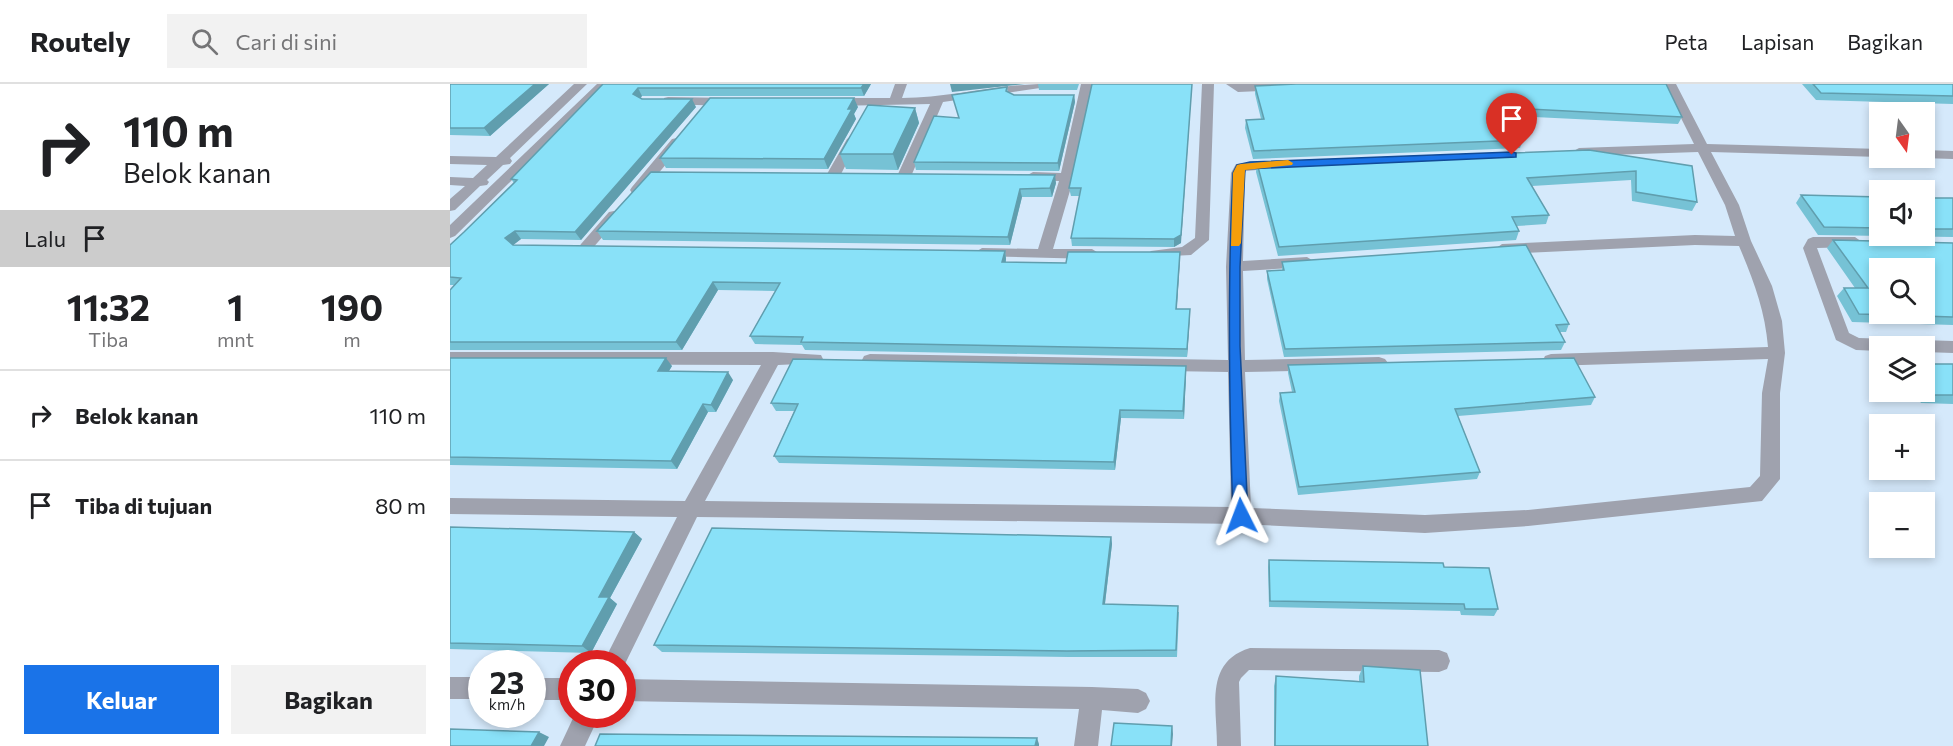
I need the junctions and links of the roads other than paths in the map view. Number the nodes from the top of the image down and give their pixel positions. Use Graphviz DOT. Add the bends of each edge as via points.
graph roads {
  1 [pos="582,84"];
  2 [pos="604,84"];
  3 [pos="901,84"];
  4 [pos="928,84"];
  5 [pos="1040,84"];
  6 [pos="1208,84"];
  7 [pos="1232,84"];
  8 [pos="1328,84"];
  9 [pos="1670,84"];
  10 [pos="983,92"];
  11 [pos="1082,92"];
  12 [pos="1037,97"];
  13 [pos="938,100"];
  14 [pos="657,101"];
  15 [pos="711,101"];
  16 [pos="745,102"];
  17 [pos="815,102"];
  18 [pos="922,102"];
  19 [pos="894,103"];
  20 [pos="867,113"];
  21 [pos="1712,148"];
  22 [pos="1560,153"];
  23 [pos="1869,153"];
  24 [pos="1935,154"];
  25 [pos="1953,155"];
  26 [pos="450,160"];
  27 [pos="499,161"];
  28 [pos="525,162"];
  29 [pos="1298,163"];
  30 [pos="651,174"];
  31 [pos="674,174"];
  32 [pos="834,174"];
  33 [pos="904,174"];
  34 [pos="1020,176"];
  35 [pos="1067,177"];
  36 [pos="450,181"];
  37 [pos="477,182"];
  38 [pos="504,182"];
  39 [pos="450,207"];
  40 [pos="450,232"];
  41 [pos="1744,241"];
  42 [pos="1869,242"];
  43 [pos="609,248"];
  44 [pos="1492,249"];
  45 [pos="962,253"];
  46 [pos="1044,254"];
  47 [pos="1113,254"];
  48 [pos="1136,254"];
  49 [pos="1328,261"];
  50 [pos="1234,267"];
  51 [pos="1953,347"];
  52 [pos="1777,353"];
  53 [pos="450,358"];
  54 [pos="772,358"];
  55 [pos="832,359"];
  56 [pos="855,360"];
  57 [pos="1536,360"];
  58 [pos="1397,363"];
  59 [pos="1234,366"];
  60 [pos="450,506"];
  61 [pos="691,509"];
  62 [pos="1241,516"];
  63 [pos="620,650"];
  64 [pos="1439,661"];
  65 [pos="450,688"];
  66 [pos="468,688"];
  67 [pos="636,690"];
  68 [pos="1092,698"];
  69 [pos="1138,701"];
  70 [pos="581,728"];
  71 [pos="572,746"];
  72 [pos="1086,746"];
  73 [pos="1229,746"];
  1 -- 27 [label="street"];
  2 -- 28 [label="street"];
  3 -- 19 [label="street"];
  4 -- 18 [label="street"];
  5 -- 10 [label="street"];
  6 -- 48 [label="street" via="1202,240 1177,254"];
  7 -- 8 [label="street" via="1238,88"];
  9 -- 21 [label="street"];
  10 -- 12 [label="street"];
  10 -- 13 [label="street"];
  11 -- 35 [label="street"];
  13 -- 18 [label="street"];
  13 -- 33 [label="street"];
  14 -- 15 [label="street"];
  15 -- 16 [label="street"];
  15 -- 30 [label="street"];
  17 -- 20 [label="street"];
  18 -- 19 [label="street"];
  19 -- 20 [label="street"];
  20 -- 32 [label="street"];
  21 -- 22 [label="street"];
  21 -- 23 [label="street"];
  21 -- 41 [label="street"];
  24 -- 25 [label="street"];
  26 -- 27 [label="street"];
  27 -- 28 [label="street"];
  27 -- 37 [label="street"];
  28 -- 38 [label="street"];
  29 -- 50 [label="street" via="1241,167"];
  30 -- 31 [label="street"];
  30 -- 43 [label="street" via="580,247"];
  34 -- 35 [label="street"];
  35 -- 46 [label="street"];
  36 -- 37 [label="street"];
  37 -- 38 [label="street"];
  37 -- 39 [label="street"];
  38 -- 40 [label="street"];
  41 -- 44 [label="street"];
  41 -- 52 [label="street" via="1764,286 1774,321"];
  42 -- 51 [label="street" via="1814,242 1810,248 1842,336 1856,344"];
  45 -- 46 [label="street"];
  46 -- 47 [label="street"];
  49 -- 50 [label="street"];
  50 -- 59 [label="street"];
  52 -- 57 [label="street"];
  52 -- 62 [label="street" via="1771,393 1770,479 1755,495 1528,518 1425,524"];
  53 -- 54 [label="street"];
  54 -- 55 [label="street"];
  54 -- 61 [label="street"];
  56 -- 59 [label="street"];
  58 -- 59 [label="street"];
  59 -- 62 [label="street"];
  60 -- 61 [label="street"];
  61 -- 62 [label="street"];
  61 -- 63 [label="street"];
  64 -- 73 [label="street" via="1241,661 1230,673 1228,682"];
  65 -- 66 [label="street"];
  67 -- 68 [label="street"];
  68 -- 69 [label="street"];
  68 -- 72 [label="street"];
  70 -- 71 [label="street"];
}
